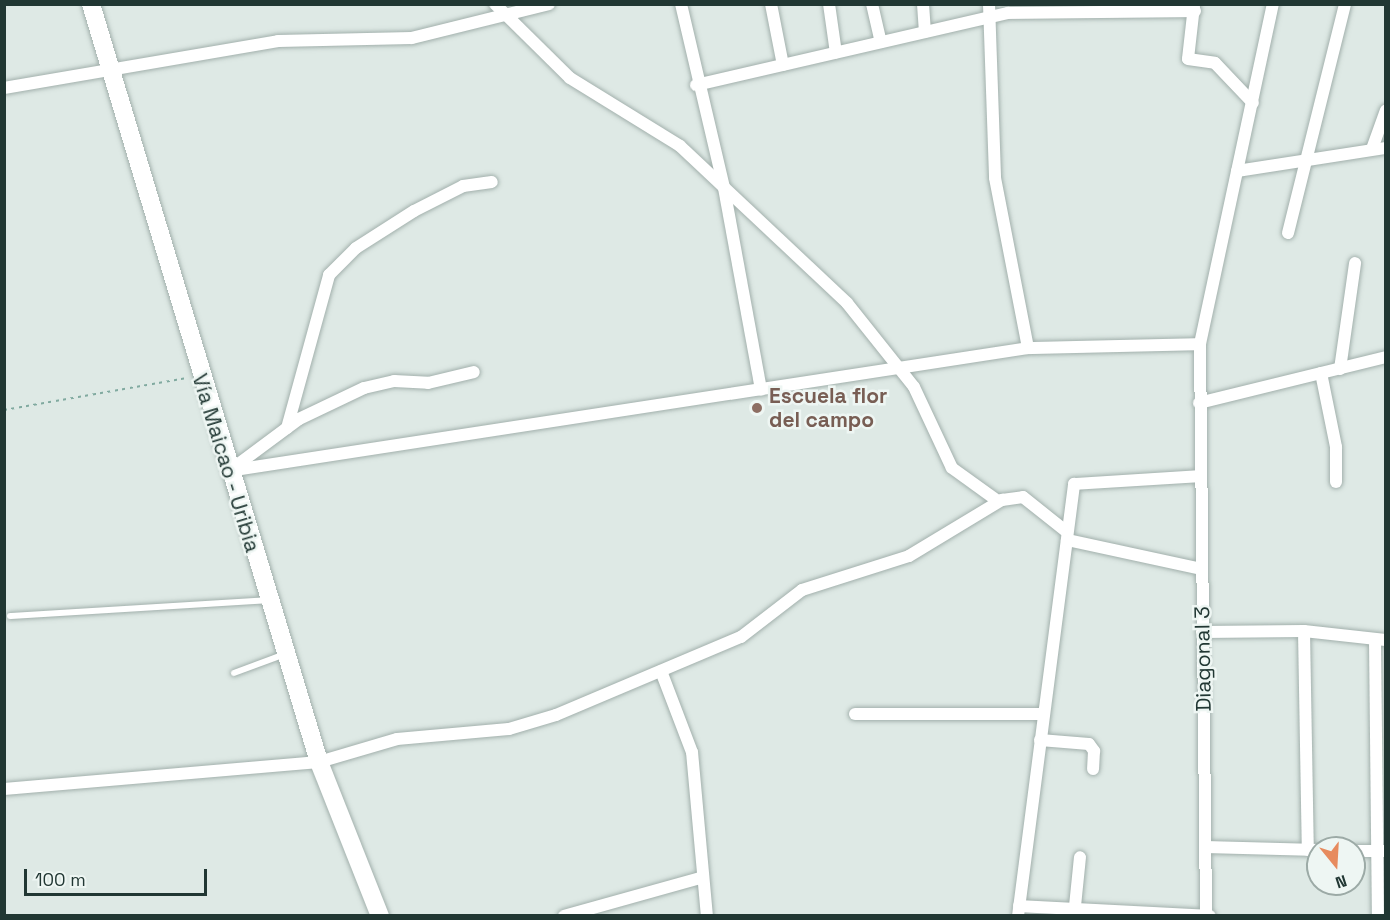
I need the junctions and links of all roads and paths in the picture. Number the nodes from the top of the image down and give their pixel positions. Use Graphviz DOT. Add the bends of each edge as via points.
graph roads {
  1 [pos="91,4"];
  2 [pos="495,4"];
  3 [pos="549,4"];
  4 [pos="681,4"];
  5 [pos="771,4"];
  6 [pos="829,4"];
  7 [pos="872,4"];
  8 [pos="923,4"];
  9 [pos="1273,4"];
  10 [pos="1345,4"];
  11 [pos="1031,8"];
  12 [pos="1112,8"];
  13 [pos="1194,8"];
  14 [pos="989,11"];
  15 [pos="510,17"];
  16 [pos="925,32"];
  17 [pos="881,42"];
  18 [pos="836,53"];
  19 [pos="783,65"];
  20 [pos="110,70"];
  21 [pos="696,85"];
  22 [pos="4,88"];
  23 [pos="1253,103"];
  24 [pos="1386,110"];
  25 [pos="1386,148"];
  26 [pos="1372,149"];
  27 [pos="1310,160"];
  28 [pos="1237,171"];
  29 [pos="492,182"];
  30 [pos="724,188"];
  31 [pos="1288,233"];
  32 [pos="1354,263"];
  33 [pos="1200,344"];
  34 [pos="1028,348"];
  35 [pos="1386,357"];
  36 [pos="896,369"];
  37 [pos="1340,369"];
  38 [pos="474,372"];
  39 [pos="1321,374"];
  40 [pos="200,377"];
  41 [pos="760,390"];
  42 [pos="1199,403"];
  43 [pos="4,410"];
  44 [pos="286,428"];
  45 [pos="228,471"];
  46 [pos="1200,476"];
  47 [pos="1336,482"];
  48 [pos="998,501"];
  49 [pos="1067,536"];
  50 [pos="1202,568"];
  51 [pos="268,600"];
  52 [pos="10,616"];
  53 [pos="1202,632"];
  54 [pos="1304,632"];
  55 [pos="1380,640"];
  56 [pos="285,653"];
  57 [pos="661,671"];
  58 [pos="234,673"];
  59 [pos="855,714"];
  60 [pos="1043,714"];
  61 [pos="1040,741"];
  62 [pos="319,762"];
  63 [pos="1093,770"];
  64 [pos="4,789"];
  65 [pos="1312,836"];
  66 [pos="1205,847"];
  67 [pos="1306,850"];
  68 [pos="1366,850"];
  69 [pos="1381,851"];
  70 [pos="1080,857"];
  71 [pos="700,878"];
  72 [pos="1018,911"];
  73 [pos="1074,913"];
  74 [pos="380,915"];
  75 [pos="564,915"];
  76 [pos="707,915"];
  77 [pos="1208,915"];
  78 [pos="1378,915"];
  1 -- 20 [label="street, Vía Maicao - Uribia"];
  2 -- 15 [label="street"];
  3 -- 15 [label="street"];
  4 -- 21 [label="street"];
  5 -- 19 [label="street"];
  6 -- 18 [label="street"];
  7 -- 17 [label="street"];
  8 -- 16 [label="street"];
  9 -- 23 [label="street, Diagonal 3"];
  10 -- 27 [label="street"];
  11 -- 12 [label="street"];
  11 -- 14 [label="street"];
  12 -- 13 [label="street"];
  13 -- 23 [label="street" via="1188,59 1215,63"];
  14 -- 16 [label="street"];
  14 -- 34 [label="street" via="995,178"];
  15 -- 20 [label="street" via="412,38 278,41"];
  15 -- 30 [label="street" via="557,68 680,146"];
  16 -- 17 [label="street"];
  17 -- 18 [label="street"];
  18 -- 19 [label="street"];
  19 -- 21 [label="street"];
  20 -- 22 [label="street"];
  20 -- 40 [label="street, Vía Maicao - Uribia"];
  21 -- 30 [label="street"];
  23 -- 28 [label="street, Diagonal 3"];
  24 -- 26 [label="street"];
  25 -- 26 [label="street"];
  26 -- 27 [label="street"];
  27 -- 28 [label="street"];
  27 -- 31 [label="street"];
  28 -- 33 [label="street, Diagonal 3"];
  29 -- 44 [label="street" via="463,186 414,211 356,248 329,275"];
  30 -- 36 [label="street" via="875,332"];
  30 -- 41 [label="street"];
  32 -- 37 [label="street"];
  33 -- 34 [label="street"];
  33 -- 42 [label="street, Diagonal 3"];
  34 -- 36 [label="street"];
  35 -- 37 [label="street"];
  36 -- 41 [label="street"];
  36 -- 48 [label="street" via="914,387 952,468"];
  37 -- 39 [label="street"];
  38 -- 44 [label="street" via="428,383 394,381 364,388"];
  39 -- 42 [label="street"];
  39 -- 47 [label="street" via="1336,447"];
  40 -- 43 [label="path"];
  40 -- 45 [label="street, Vía Maicao - Uribia"];
  41 -- 45 [label="street"];
  42 -- 46 [label="street, Diagonal 3"];
  44 -- 45 [label="street"];
  45 -- 51 [label="street, Vía Maicao - Uribia"];
  46 -- 49 [label="street" via="1074,484"];
  46 -- 50 [label="street, Diagonal 3"];
  48 -- 49 [label="street" via="1023,497"];
  48 -- 57 [label="street" via="909,556 802,590 760,626"];
  49 -- 50 [label="street"];
  49 -- 60 [label="street"];
  50 -- 53 [label="street, Diagonal 3"];
  51 -- 52 [label="lane"];
  51 -- 56 [label="street, Vía Maicao - Uribia"];
  53 -- 54 [label="street"];
  53 -- 66 [label="street, Diagonal 3"];
  54 -- 55 [label="street"];
  54 -- 65 [label="street"];
  55 -- 69 [label="street"];
  56 -- 58 [label="lane"];
  56 -- 62 [label="street, Vía Maicao - Uribia"];
  57 -- 62 [label="street" via="509,729 397,739"];
  57 -- 71 [label="street" via="692,752"];
  59 -- 60 [label="street"];
  60 -- 61 [label="street"];
  61 -- 63 [label="street" via="1089,744 1094,751"];
  61 -- 72 [label="street"];
  62 -- 64 [label="street"];
  62 -- 74 [label="street, Vía Maicao - Uribia"];
  66 -- 67 [label="street"];
  66 -- 77 [label="street, Diagonal 3"];
  68 -- 69 [label="street"];
  69 -- 78 [label="street"];
  70 -- 73 [label="street"];
  71 -- 75 [label="street"];
  71 -- 76 [label="street"];
  72 -- 73 [label="street"];
  73 -- 77 [label="street"];
}
